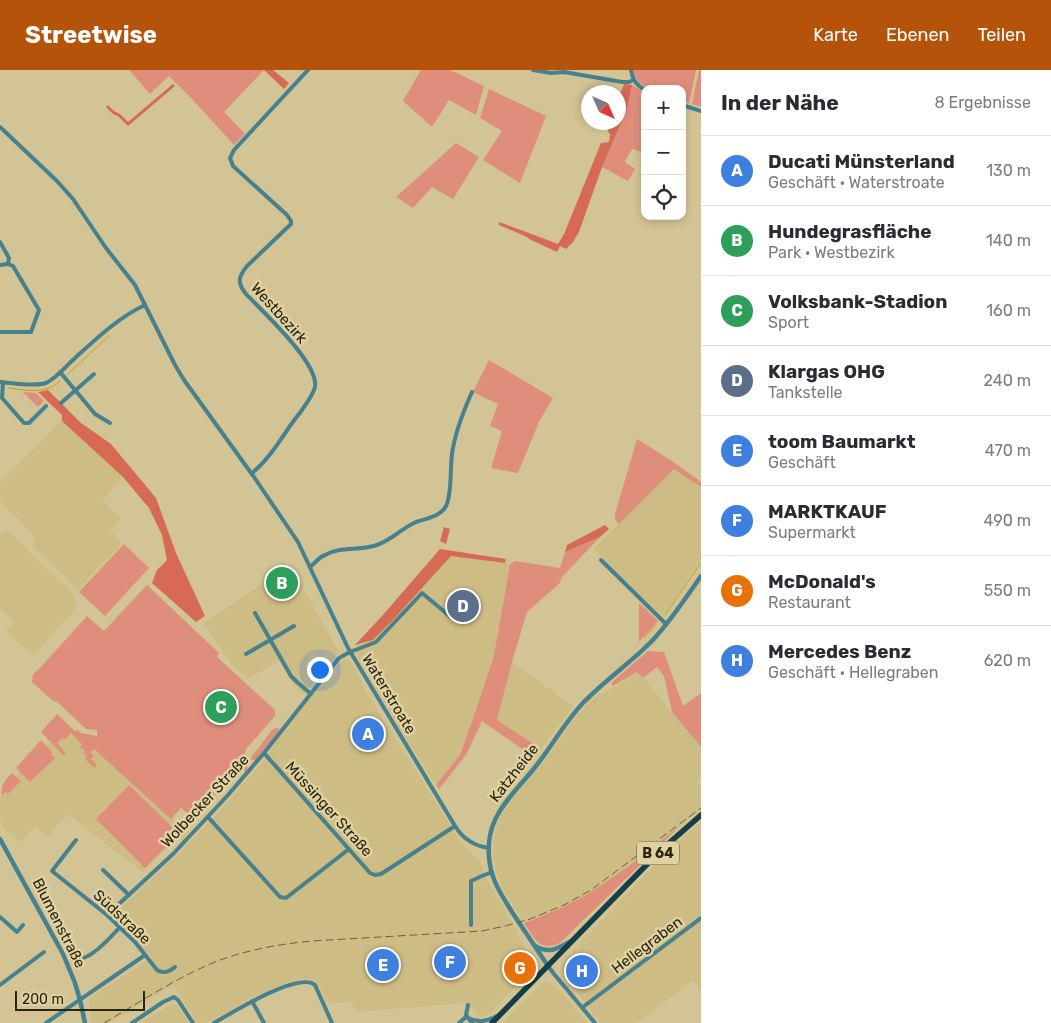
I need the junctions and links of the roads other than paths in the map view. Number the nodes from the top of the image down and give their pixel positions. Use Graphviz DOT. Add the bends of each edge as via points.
graph roads {
  1 [pos="308,70"];
  2 [pos="533,70"];
  3 [pos="631,70"];
  4 [pos="563,71"];
  5 [pos="633,80"];
  6 [pos="641,88"];
  7 [pos="686,106"];
  8 [pos="701,111"];
  9 [pos="0,127"];
  10 [pos="0,242"];
  11 [pos="8,264"];
  12 [pos="0,265"];
  13 [pos="145,304"];
  14 [pos="0,332"];
  15 [pos="60,372"];
  16 [pos="94,374"];
  17 [pos="2,382"];
  18 [pos="75,391"];
  19 [pos="472,392"];
  20 [pos="1,399"];
  21 [pos="61,403"];
  22 [pos="46,406"];
  23 [pos="110,423"];
  24 [pos="252,473"];
  25 [pos="601,560"];
  26 [pos="310,566"];
  27 [pos="700,579"];
  28 [pos="254,613"];
  29 [pos="452,618"];
  30 [pos="666,624"];
  31 [pos="294,626"];
  32 [pos="270,640"];
  33 [pos="350,652"];
  34 [pos="246,654"];
  35 [pos="311,694"];
  36 [pos="264,753"];
  37 [pos="701,814"];
  38 [pos="208,817"];
  39 [pos="455,826"];
  40 [pos="0,839"];
  41 [pos="76,840"];
  42 [pos="489,848"];
  43 [pos="349,849"];
  44 [pos="103,870"];
  45 [pos="492,872"];
  46 [pos="129,895"];
  47 [pos="42,897"];
  48 [pos="108,915"];
  49 [pos="0,917"];
  50 [pos="701,918"];
  51 [pos="23,925"];
  52 [pos="471,925"];
  53 [pos="120,927"];
  54 [pos="575,938"];
  55 [pos="534,945"];
  56 [pos="44,952"];
  57 [pos="145,955"];
  58 [pos="175,966"];
  59 [pos="548,966"];
  60 [pos="0,985"];
  61 [pos="80,1000"];
  62 [pos="252,1001"];
  63 [pos="468,1005"];
  64 [pos="583,1007"];
  65 [pos="507,1008"];
  66 [pos="466,1017"];
  67 [pos="46,1023"];
  68 [pos="85,1023"];
  69 [pos="132,1023"];
  70 [pos="192,1023"];
  71 [pos="214,1023"];
  72 [pos="264,1023"];
  73 [pos="332,1023"];
  74 [pos="459,1023"];
  75 [pos="472,1023"];
  76 [pos="492,1023"];
  77 [pos="596,1023"];
  1 -- 24 [label="street, Westbezirk" via="230,158 233,166 291,221 240,275 241,287 297,348 315,380 310,398"];
  2 -- 4 [label="street"];
  3 -- 5 [label="street"];
  4 -- 5 [label="street" via="622,82"];
  5 -- 6 [label="street"];
  7 -- 8 [label="street"];
  9 -- 13 [label="street" via="65,190 135,285"];
  10 -- 11 [label="street" via="9,258"];
  11 -- 12 [label="street"];
  11 -- 14 [label="street" via="13,266 39,310 31,332"];
  13 -- 15 [label="street" via="103,333"];
  13 -- 24 [label="street" via="184,380"];
  15 -- 17 [label="street" via="45,383"];
  15 -- 18 [label="street"];
  16 -- 18 [label="street"];
  17 -- 20 [label="street"];
  18 -- 21 [label="street"];
  18 -- 23 [label="street" via="95,414"];
  19 -- 26 [label="street" via="457,428 449,496 443,510 378,545 331,552"];
  20 -- 22 [label="street" via="24,424"];
  24 -- 26 [label="street"];
  25 -- 30 [label="street"];
  26 -- 33 [label="street"];
  27 -- 30 [label="street, Katzheide"];
  28 -- 32 [label="street"];
  29 -- 33 [label="street, Waterstroate" via="422,593 376,642"];
  30 -- 42 [label="street, Katzheide" via="571,717 502,806 495,818"];
  31 -- 32 [label="street"];
  32 -- 34 [label="street"];
  32 -- 35 [label="street" via="294,680"];
  33 -- 35 [label="street, Wolbecker Straße" via="339,658"];
  33 -- 39 [label="street, Waterstroate"];
  35 -- 36 [label="street, Wolbecker Straße"];
  36 -- 38 [label="street, Wolbecker Straße"];
  36 -- 43 [label="street, Müssinger Straße"];
  37 -- 54 [label="main road, B 64" via="660,850"];
  38 -- 43 [label="street" via="280,898 286,898"];
  38 -- 46 [label="street, Wolbecker Straße"];
  39 -- 42 [label="street, Waterstroate" via="472,843"];
  39 -- 43 [label="street, Müssinger Straße" via="381,874 370,873"];
  40 -- 61 [label="street, Blumenstraße" via="60,946"];
  41 -- 48 [label="street, Südstraße" via="52,871"];
  42 -- 45 [label="street, Katzheide"];
  44 -- 46 [label="street"];
  45 -- 52 [label="street" via="472,881"];
  45 -- 55 [label="street, Katzheide" via="502,896"];
  46 -- 48 [label="street, Wolbecker Straße"];
  47 -- 53 [label="street" via="83,958 106,942"];
  48 -- 53 [label="street, Südstraße"];
  49 -- 51 [label="street" via="17,932"];
  50 -- 64 [label="street, Hellegraben"];
  53 -- 57 [label="street, Südstraße"];
  54 -- 55 [label="street" via="550,950"];
  54 -- 59 [label="main road, B 64"];
  55 -- 59 [label="street, Katzheide"];
  56 -- 60 [label="street"];
  57 -- 58 [label="street, Südstraße" via="162,972"];
  57 -- 61 [label="street"];
  59 -- 64 [label="street"];
  59 -- 65 [label="main road, B 64"];
  61 -- 67 [label="street"];
  61 -- 68 [label="street, Blumenstraße"];
  62 -- 71 [label="street"];
  62 -- 72 [label="street"];
  62 -- 73 [label="street" via="291,985 311,982"];
  63 -- 66 [label="street"];
  64 -- 77 [label="street"];
  65 -- 66 [label="street" via="484,1021"];
  65 -- 76 [label="main road, B 64"];
  66 -- 74 [label="street"];
  66 -- 75 [label="street"];
  69 -- 70 [label="street" via="174,997"];
}
